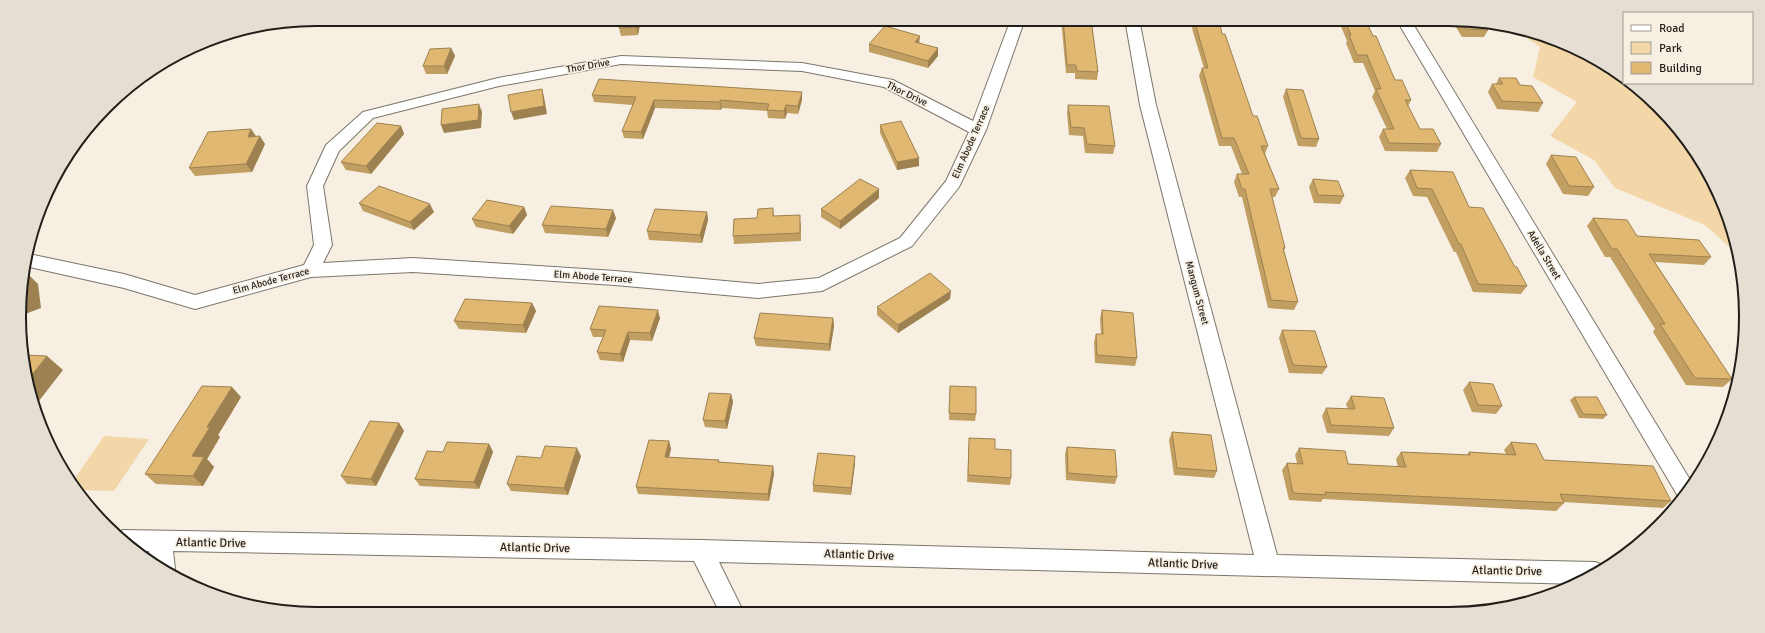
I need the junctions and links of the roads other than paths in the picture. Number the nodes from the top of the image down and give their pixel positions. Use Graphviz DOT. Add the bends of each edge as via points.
graph roads {
  1 [pos="1015,26"];
  2 [pos="1133,26"];
  3 [pos="1407,26"];
  4 [pos="978,130"];
  5 [pos="32,261"];
  6 [pos="311,270"];
  7 [pos="1683,488"];
  8 [pos="132,540"];
  9 [pos="160,542"];
  10 [pos="701,551"];
  11 [pos="162,563"];
  12 [pos="1268,566"];
  13 [pos="1585,573"];
  14 [pos="729,607"];
  1 -- 4 [label="street, Elm Abode Terrace"];
  2 -- 12 [label="street, Mangum Street" via="1148,105"];
  3 -- 7 [label="street, Adella Street"];
  4 -- 6 [label="street, Elm Abode Terrace" via="953,183 906,242 822,284 758,291 614,278 413,265"];
  4 -- 6 [label="street, Thor Drive" via="888,83 802,67 621,60 498,82 368,115 332,149 315,186 323,245"];
  5 -- 6 [label="street, Elm Abode Terrace" via="124,281 195,302"];
  8 -- 9 [label="street, Atlantic Drive"];
  9 -- 10 [label="street, Atlantic Drive"];
  9 -- 11 [label="street"];
  10 -- 12 [label="street, Atlantic Drive"];
  10 -- 14 [label="street"];
  12 -- 13 [label="street, Atlantic Drive"];
}
